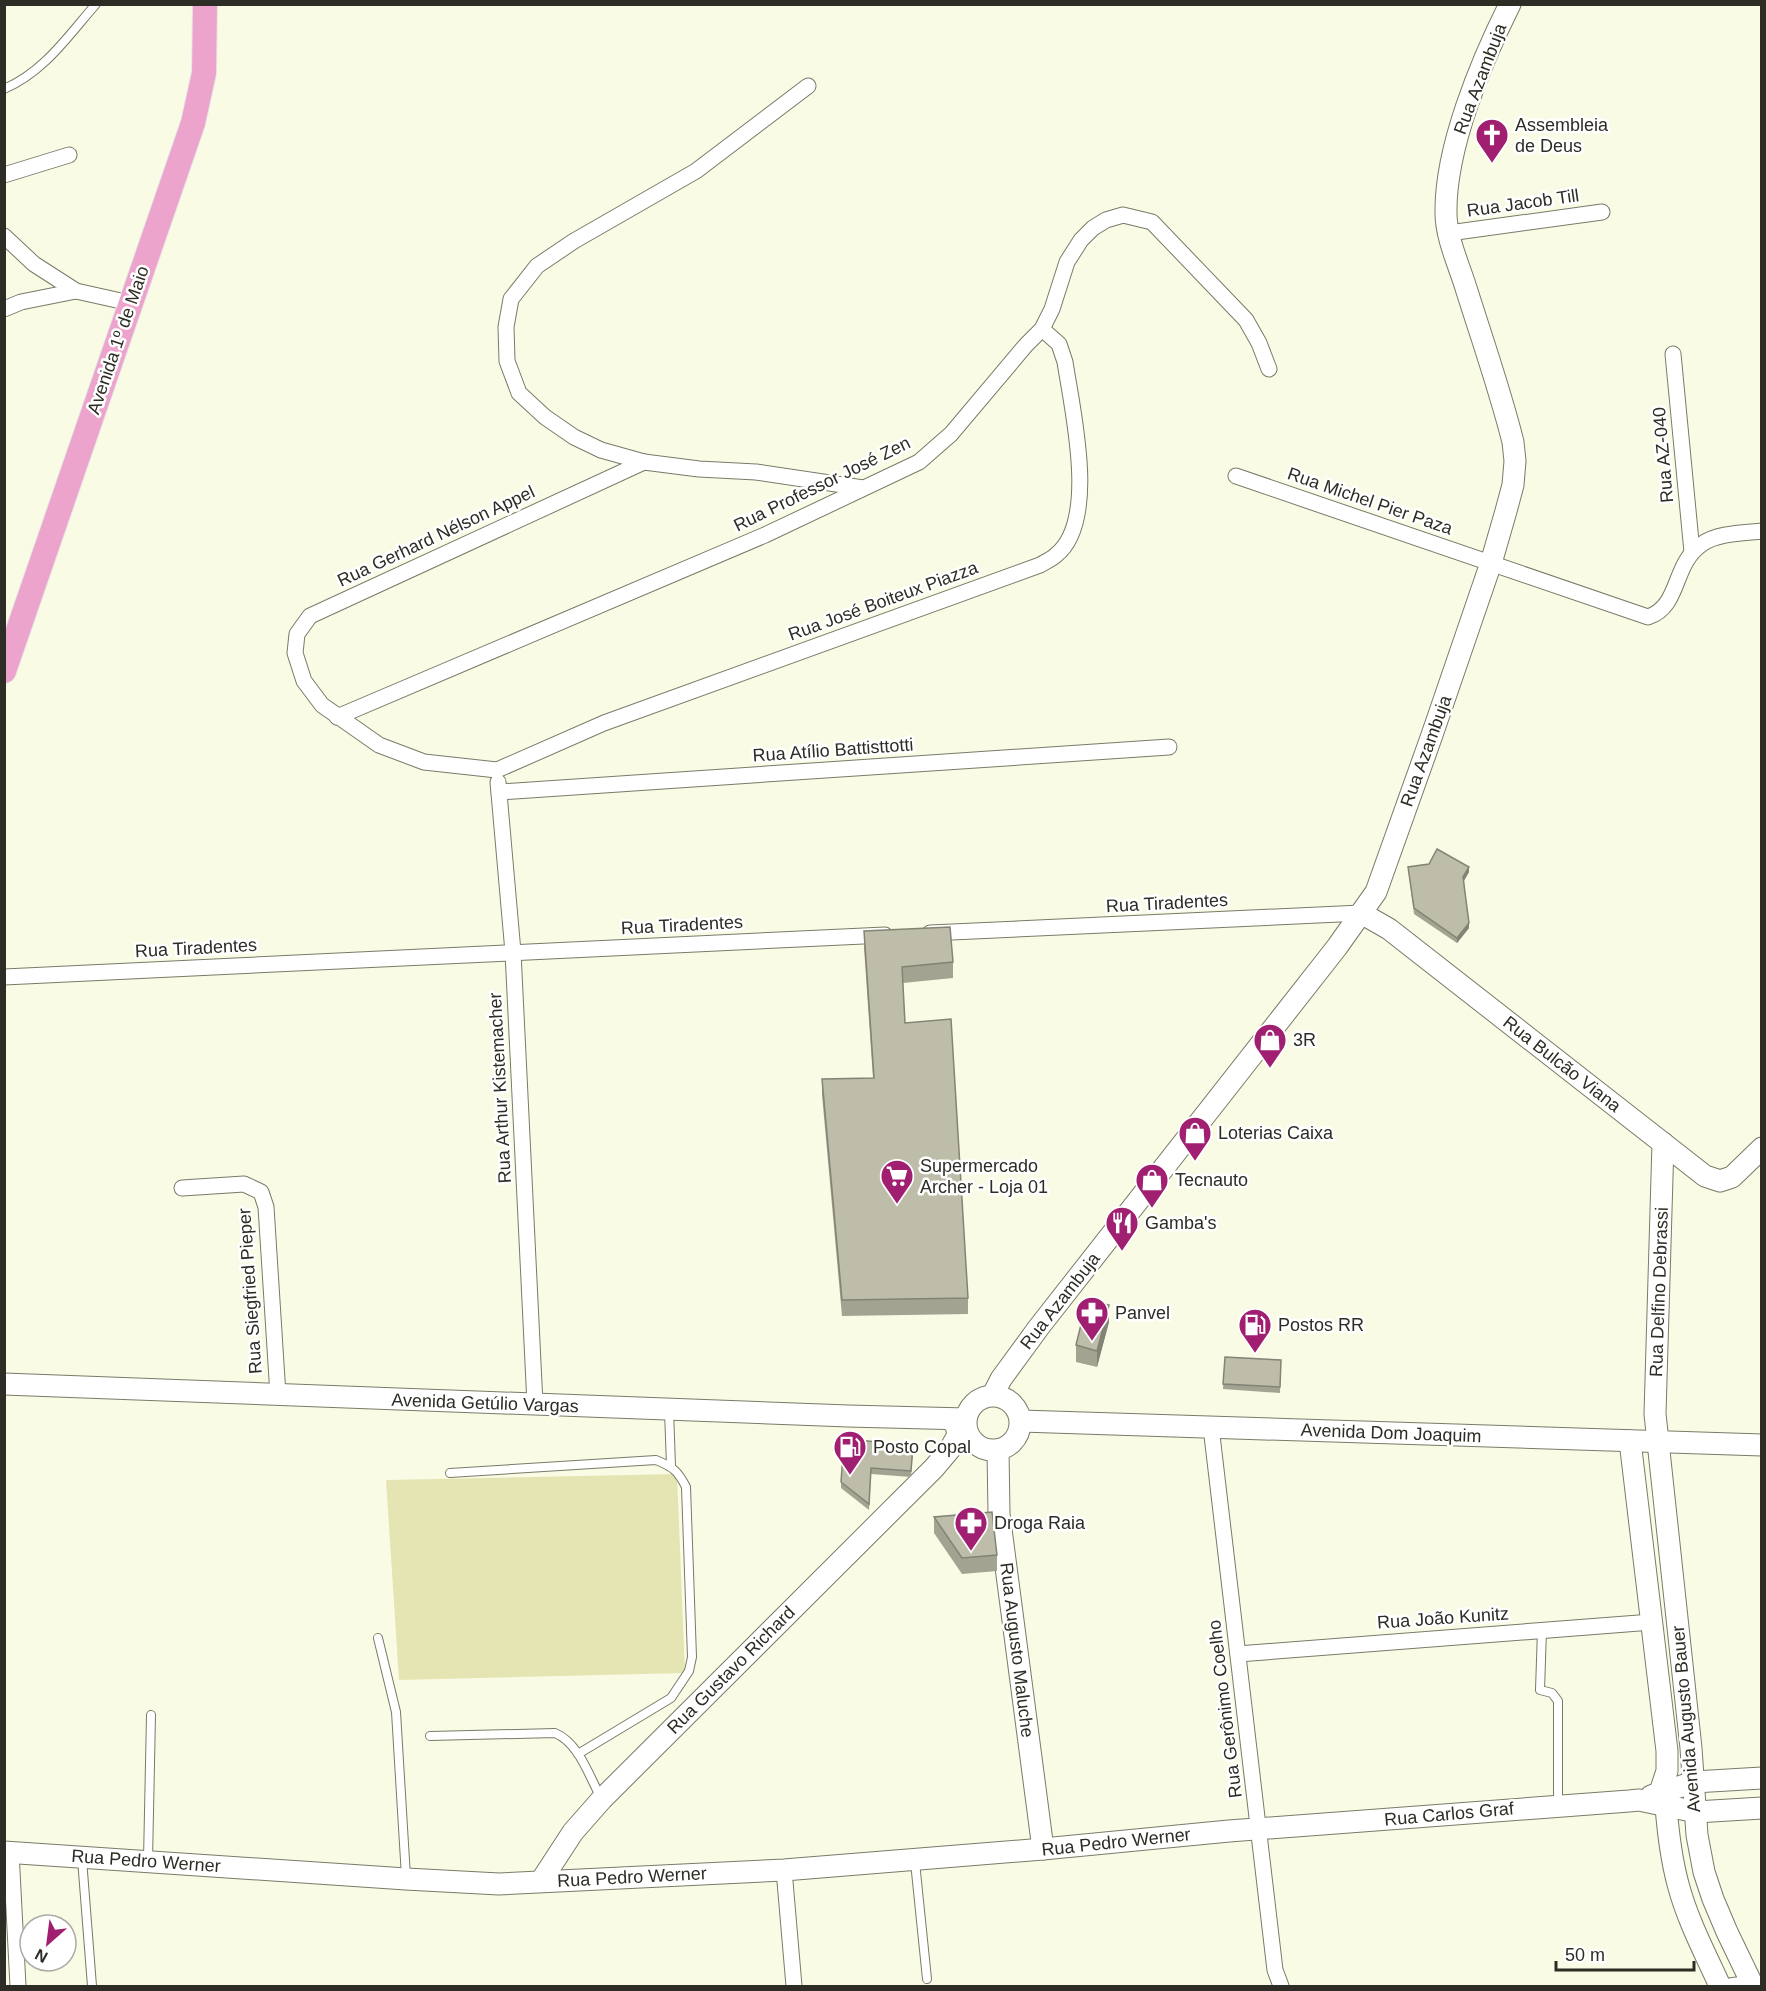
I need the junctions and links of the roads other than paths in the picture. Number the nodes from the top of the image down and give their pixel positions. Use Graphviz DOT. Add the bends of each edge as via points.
graph roads {
  1 [pos="96,4"];
  2 [pos="205,4"];
  3 [pos="1510,4"];
  4 [pos="808,86"];
  5 [pos="4,89"];
  6 [pos="69,155"];
  7 [pos="4,175"];
  8 [pos="1602,212"];
  9 [pos="1449,233"];
  10 [pos="4,236"];
  11 [pos="76,291"];
  12 [pos="130,303"];
  13 [pos="4,309"];
  14 [pos="1042,329"];
  15 [pos="1673,354"];
  16 [pos="1269,369"];
  17 [pos="644,462"];
  18 [pos="1236,476"];
  19 [pos="863,488"];
  20 [pos="1761,531"];
  21 [pos="1692,552"];
  22 [pos="1491,563"];
  23 [pos="6,659"];
  24 [pos="337,717"];
  25 [pos="1169,747"];
  26 [pos="497,770"];
  27 [pos="499,792"];
  28 [pos="1361,913"];
  29 [pos="920,934"];
  30 [pos="898,935"];
  31 [pos="513,952"];
  32 [pos="4,977"];
  33 [pos="1663,1143"];
  34 [pos="1761,1148"];
  35 [pos="182,1188"];
  36 [pos="4,1384"];
  37 [pos="278,1395"];
  38 [pos="993,1395"];
  39 [pos="535,1404"];
  40 [pos="669,1409"];
  41 [pos="958,1419"];
  42 [pos="1021,1421"];
  43 [pos="1211,1427"];
  44 [pos="1630,1441"];
  45 [pos="1658,1442"];
  46 [pos="975,1443"];
  47 [pos="1761,1445"];
  48 [pos="998,1450"];
  49 [pos="671,1466"];
  50 [pos="934,1468"];
  51 [pos="450,1473"];
  52 [pos="1677,1620"];
  53 [pos="1652,1622"];
  54 [pos="1542,1630"];
  55 [pos="378,1638"];
  56 [pos="1238,1654"];
  57 [pos="151,1715"];
  58 [pos="430,1736"];
  59 [pos="578,1755"];
  60 [pos="1761,1778"];
  61 [pos="1694,1782"];
  62 [pos="602,1799"];
  63 [pos="1663,1799"];
  64 [pos="1558,1805"];
  65 [pos="1761,1808"];
  66 [pos="1696,1812"];
  67 [pos="1258,1829"];
  68 [pos="1043,1849"];
  69 [pos="8,1852"];
  70 [pos="82,1857"];
  71 [pos="915,1860"];
  72 [pos="148,1861"];
  73 [pos="784,1870"];
  74 [pos="406,1879"];
  75 [pos="541,1881"];
  76 [pos="927,1979"];
  77 [pos="1752,1984"];
  78 [pos="18,1986"];
  79 [pos="92,1986"];
  80 [pos="795,1986"];
  81 [pos="1281,1986"];
  82 [pos="1720,1986"];
  83 [pos="1730,1986"];
  1 -- 5 [label="lane" via="54,54 34,72"];
  2 -- 12 [label="main road, Avenida 1º de Maio" via="204,74 193,123"];
  3 -- 9 [label="main road, Rua Azambuja" via="1485,59 1456,142 1447,192"];
  4 -- 17 [label="street" via="696,171 537,266 511,299 506,327 507,361 519,393 574,437 601,450"];
  6 -- 7 [label="street"];
  8 -- 9 [label="street, Rua Jacob Till"];
  9 -- 22 [label="main road, Rua Azambuja" via="1513,442 1513,485"];
  10 -- 11 [label="street" via="34,264"];
  11 -- 12 [label="street"];
  11 -- 13 [label="street"];
  12 -- 23 [label="main road, Avenida 1º de Maio"];
  14 -- 16 [label="street, Rua Professor José Zen" via="1067,262 1081,240 1106,220 1123,215 1138,217 1152,222 1246,320"];
  14 -- 19 [label="street, Rua Professor José Zen" via="951,434 919,462"];
  14 -- 26 [label="street, Rua José Boiteux Piazza" via="1059,344 1065,362 1081,479 1078,516 1058,555 1029,569 604,723"];
  15 -- 21 [label="street, Rua AZ-040"];
  17 -- 19 [label="street" via="756,472"];
  17 -- 24 [label="street, Rua Gerhard Nélson Appel" via="310,616 297,634 295,653 304,681"];
  18 -- 22 [label="street, Rua Michel Pier Paza"];
  19 -- 24 [label="street, Rua Professor José Zen" via="755,539"];
  20 -- 21 [label="street" via="1703,543"];
  21 -- 22 [label="street, Rua Michel Pier Paza" via="1667,602 1656,614 1647,616"];
  22 -- 28 [label="main road, Rua Azambuja" via="1376,892"];
  24 -- 26 [label="street, Rua Gerhard Nélson Appel" via="379,745 424,762"];
  25 -- 27 [label="street, Rua Atílio Battisttotti"];
  26 -- 27 [label="street, Rua Arthur Kistemacher"];
  27 -- 31 [label="street, Rua Arthur Kistemacher"];
  28 -- 29 [label="street, Rua Tiradentes"];
  28 -- 33 [label="main road, Rua Bulcão Viana" via="1389,930"];
  28 -- 38 [label="main road, Rua Azambuja" via="1039,1327"];
  30 -- 31 [label="street, Rua Tiradentes"];
  31 -- 32 [label="street, Rua Tiradentes"];
  31 -- 39 [label="street, Rua Arthur Kistemacher"];
  33 -- 34 [label="main road, Rua Bulcão Viana" via="1706,1176 1720,1181 1732,1177"];
  33 -- 45 [label="main road, Rua Delfino Debrassi" via="1655,1414"];
  35 -- 37 [label="street, Rua Siegfried Pieper" via="244,1184 261,1192 266,1207"];
  36 -- 37 [label="main road, Avenida Getúlio Vargas"];
  37 -- 39 [label="main road, Avenida Getúlio Vargas"];
  38 -- 41 [label="main road" via="978,1400"];
  38 -- 42 [label="main road" via="1012,1403"];
  39 -- 40 [label="main road, Avenida Getúlio Vargas"];
  40 -- 41 [label="main road, Avenida Getúlio Vargas"];
  40 -- 49 [label="lane"];
  41 -- 46 [label="main road"];
  41 -- 50 [label="main road, Rua Gustavo Richard" via="958,1435"];
  42 -- 43 [label="main road, Avenida Dom Joaquim"];
  42 -- 48 [label="main road" via="1015,1440"];
  43 -- 44 [label="main road, Avenida Dom Joaquim"];
  43 -- 56 [label="street, Rua Gerônimo Coelho"];
  44 -- 45 [label="main road, Avenida Dom Joaquim"];
  44 -- 53 [label="main road, Avenida Augusto Bauer"];
  45 -- 47 [label="main road, Avenida Dom Joaquim"];
  45 -- 52 [label="main road, Avenida Augusto Bauer"];
  46 -- 48 [label="main road"];
  46 -- 50 [label="main road, Rua Gustavo Richard"];
  48 -- 68 [label="main road, Rua Augusto Maluche" via="999,1514"];
  49 -- 51 [label="lane" via="656,1460"];
  49 -- 59 [label="lane" via="686,1487 692,1657 689,1671 671,1698"];
  50 -- 62 [label="main road, Rua Gustavo Richard"];
  52 -- 53 [label="main road"];
  52 -- 61 [label="main road, Avenida Augusto Bauer"];
  53 -- 54 [label="street, Rua João Kunitz"];
  53 -- 63 [label="main road, Avenida Augusto Bauer" via="1667,1751"];
  54 -- 56 [label="street, Rua João Kunitz"];
  54 -- 64 [label="lane" via="1540,1690 1552,1693 1558,1701"];
  55 -- 74 [label="lane" via="396,1712"];
  56 -- 67 [label="street, Rua Gerônimo Coelho"];
  57 -- 72 [label="lane"];
  58 -- 59 [label="lane" via="555,1733 566,1737"];
  59 -- 62 [label="lane"];
  60 -- 61 [label="main road"];
  61 -- 63 [label="main road, Rua Carlos Graf"];
  61 -- 66 [label="main road, Avenida Augusto Bauer"];
  62 -- 75 [label="main road, Rua Gustavo Richard" via="573,1832"];
  63 -- 64 [label="main road, Rua Carlos Graf"];
  63 -- 66 [label="main road"];
  63 -- 82 [label="main road, Avenida Augusto Bauer" via="1678,1885"];
  64 -- 67 [label="main road, Rua Carlos Graf"];
  65 -- 66 [label="main road"];
  66 -- 77 [label="main road, Avenida Augusto Bauer" via="1704,1872"];
  67 -- 68 [label="main road, Rua Pedro Werner"];
  67 -- 81 [label="street, Rua Gerônimo Coelho" via="1275,1970"];
  68 -- 71 [label="main road, Rua Pedro Werner"];
  69 -- 70 [label="main road, Rua Pedro Werner"];
  69 -- 78 [label="street"];
  70 -- 72 [label="main road, Rua Pedro Werner"];
  70 -- 79 [label="lane"];
  71 -- 73 [label="main road, Rua Pedro Werner"];
  71 -- 76 [label="lane"];
  72 -- 74 [label="main road, Rua Pedro Werner"];
  73 -- 75 [label="main road, Rua Pedro Werner"];
  73 -- 80 [label="street"];
  74 -- 75 [label="main road, Rua Pedro Werner" via="499,1884"];
  77 -- 83 [label="street"];
}
